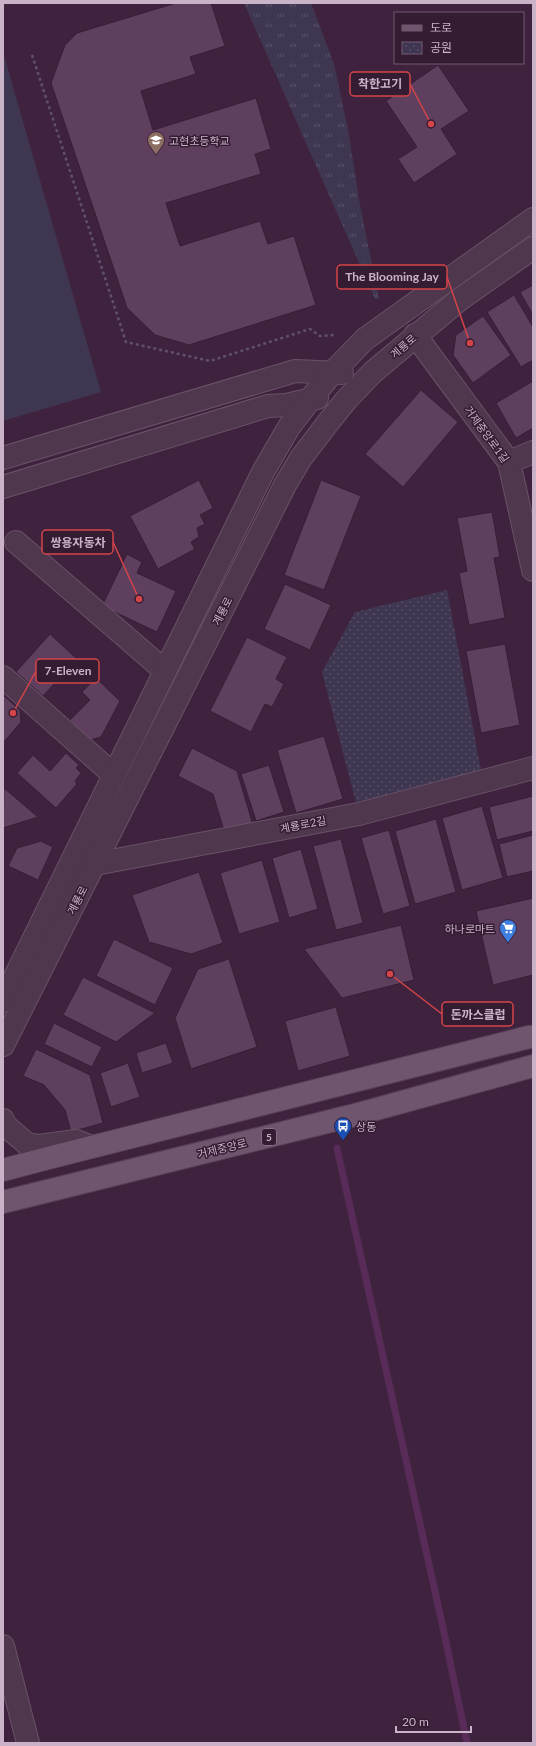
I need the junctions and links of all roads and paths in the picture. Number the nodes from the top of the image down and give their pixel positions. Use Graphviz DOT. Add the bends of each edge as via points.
graph roads {
  1 [pos="32,55"];
  2 [pos="533,219"];
  3 [pos="533,248"];
  4 [pos="340,335"];
  5 [pos="415,335"];
  6 [pos="365,340"];
  7 [pos="296,371"];
  8 [pos="373,372"];
  9 [pos="332,373"];
  10 [pos="312,397"];
  11 [pos="347,399"];
  12 [pos="257,410"];
  13 [pos="278,446"];
  14 [pos="533,452"];
  15 [pos="3,458"];
  16 [pos="509,462"];
  17 [pos="3,487"];
  18 [pos="16,542"];
  19 [pos="533,570"];
  20 [pos="165,671"];
  21 [pos="3,677"];
  22 [pos="533,768"];
  23 [pos="114,775"];
  24 [pos="95,864"];
  25 [pos="69,865"];
  26 [pos="3,1001"];
  27 [pos="533,1037"];
  28 [pos="3,1046"];
  29 [pos="533,1066"];
  30 [pos="3,1120"];
  31 [pos="92,1147"];
  32 [pos="3,1170"];
  33 [pos="3,1202"];
  34 [pos="3,1646"];
  35 [pos="28,1743"];
  1 -- 4 [label="path" via="126,342 210,361 310,329 320,336"];
  2 -- 6 [label="street, 계룡로"];
  3 -- 5 [label="street, 계룡로" via="459,300"];
  5 -- 8 [label="street, 계룡로"];
  5 -- 16 [label="street, 거제중앙로1길"];
  6 -- 7 [label="street" via="335,358"];
  6 -- 9 [label="street, 계룡로"];
  7 -- 9 [label="street"];
  7 -- 15 [label="street"];
  8 -- 9 [label="street"];
  8 -- 11 [label="street, 계룡로"];
  9 -- 10 [label="street, 계룡로"];
  10 -- 11 [label="street"];
  10 -- 12 [label="street"];
  10 -- 13 [label="street, 계룡로"];
  11 -- 24 [label="street, 계룡로" via="301,458 285,485"];
  12 -- 13 [label="street" via="268,413 275,424 279,434"];
  12 -- 17 [label="street"];
  13 -- 20 [label="street, 계룡로"];
  14 -- 16 [label="street"];
  16 -- 19 [label="street, 거제중앙로1길"];
  18 -- 20 [label="street"];
  20 -- 23 [label="street, 계룡로"];
  21 -- 23 [label="street"];
  22 -- 24 [label="street, 계룡로2길" via="359,814"];
  23 -- 25 [label="street, 계룡로"];
  24 -- 25 [label="street, 계룡로2길"];
  24 -- 28 [label="street, 계룡로"];
  25 -- 26 [label="street, 계룡로"];
  27 -- 31 [label="main road"];
  29 -- 33 [label="main road, 거제중앙로 / 5" via="351,1116"];
  30 -- 31 [label="street" via="6,1126 27,1144 39,1146 76,1141"];
  31 -- 32 [label="main road"];
  34 -- 35 [label="street"];
}
